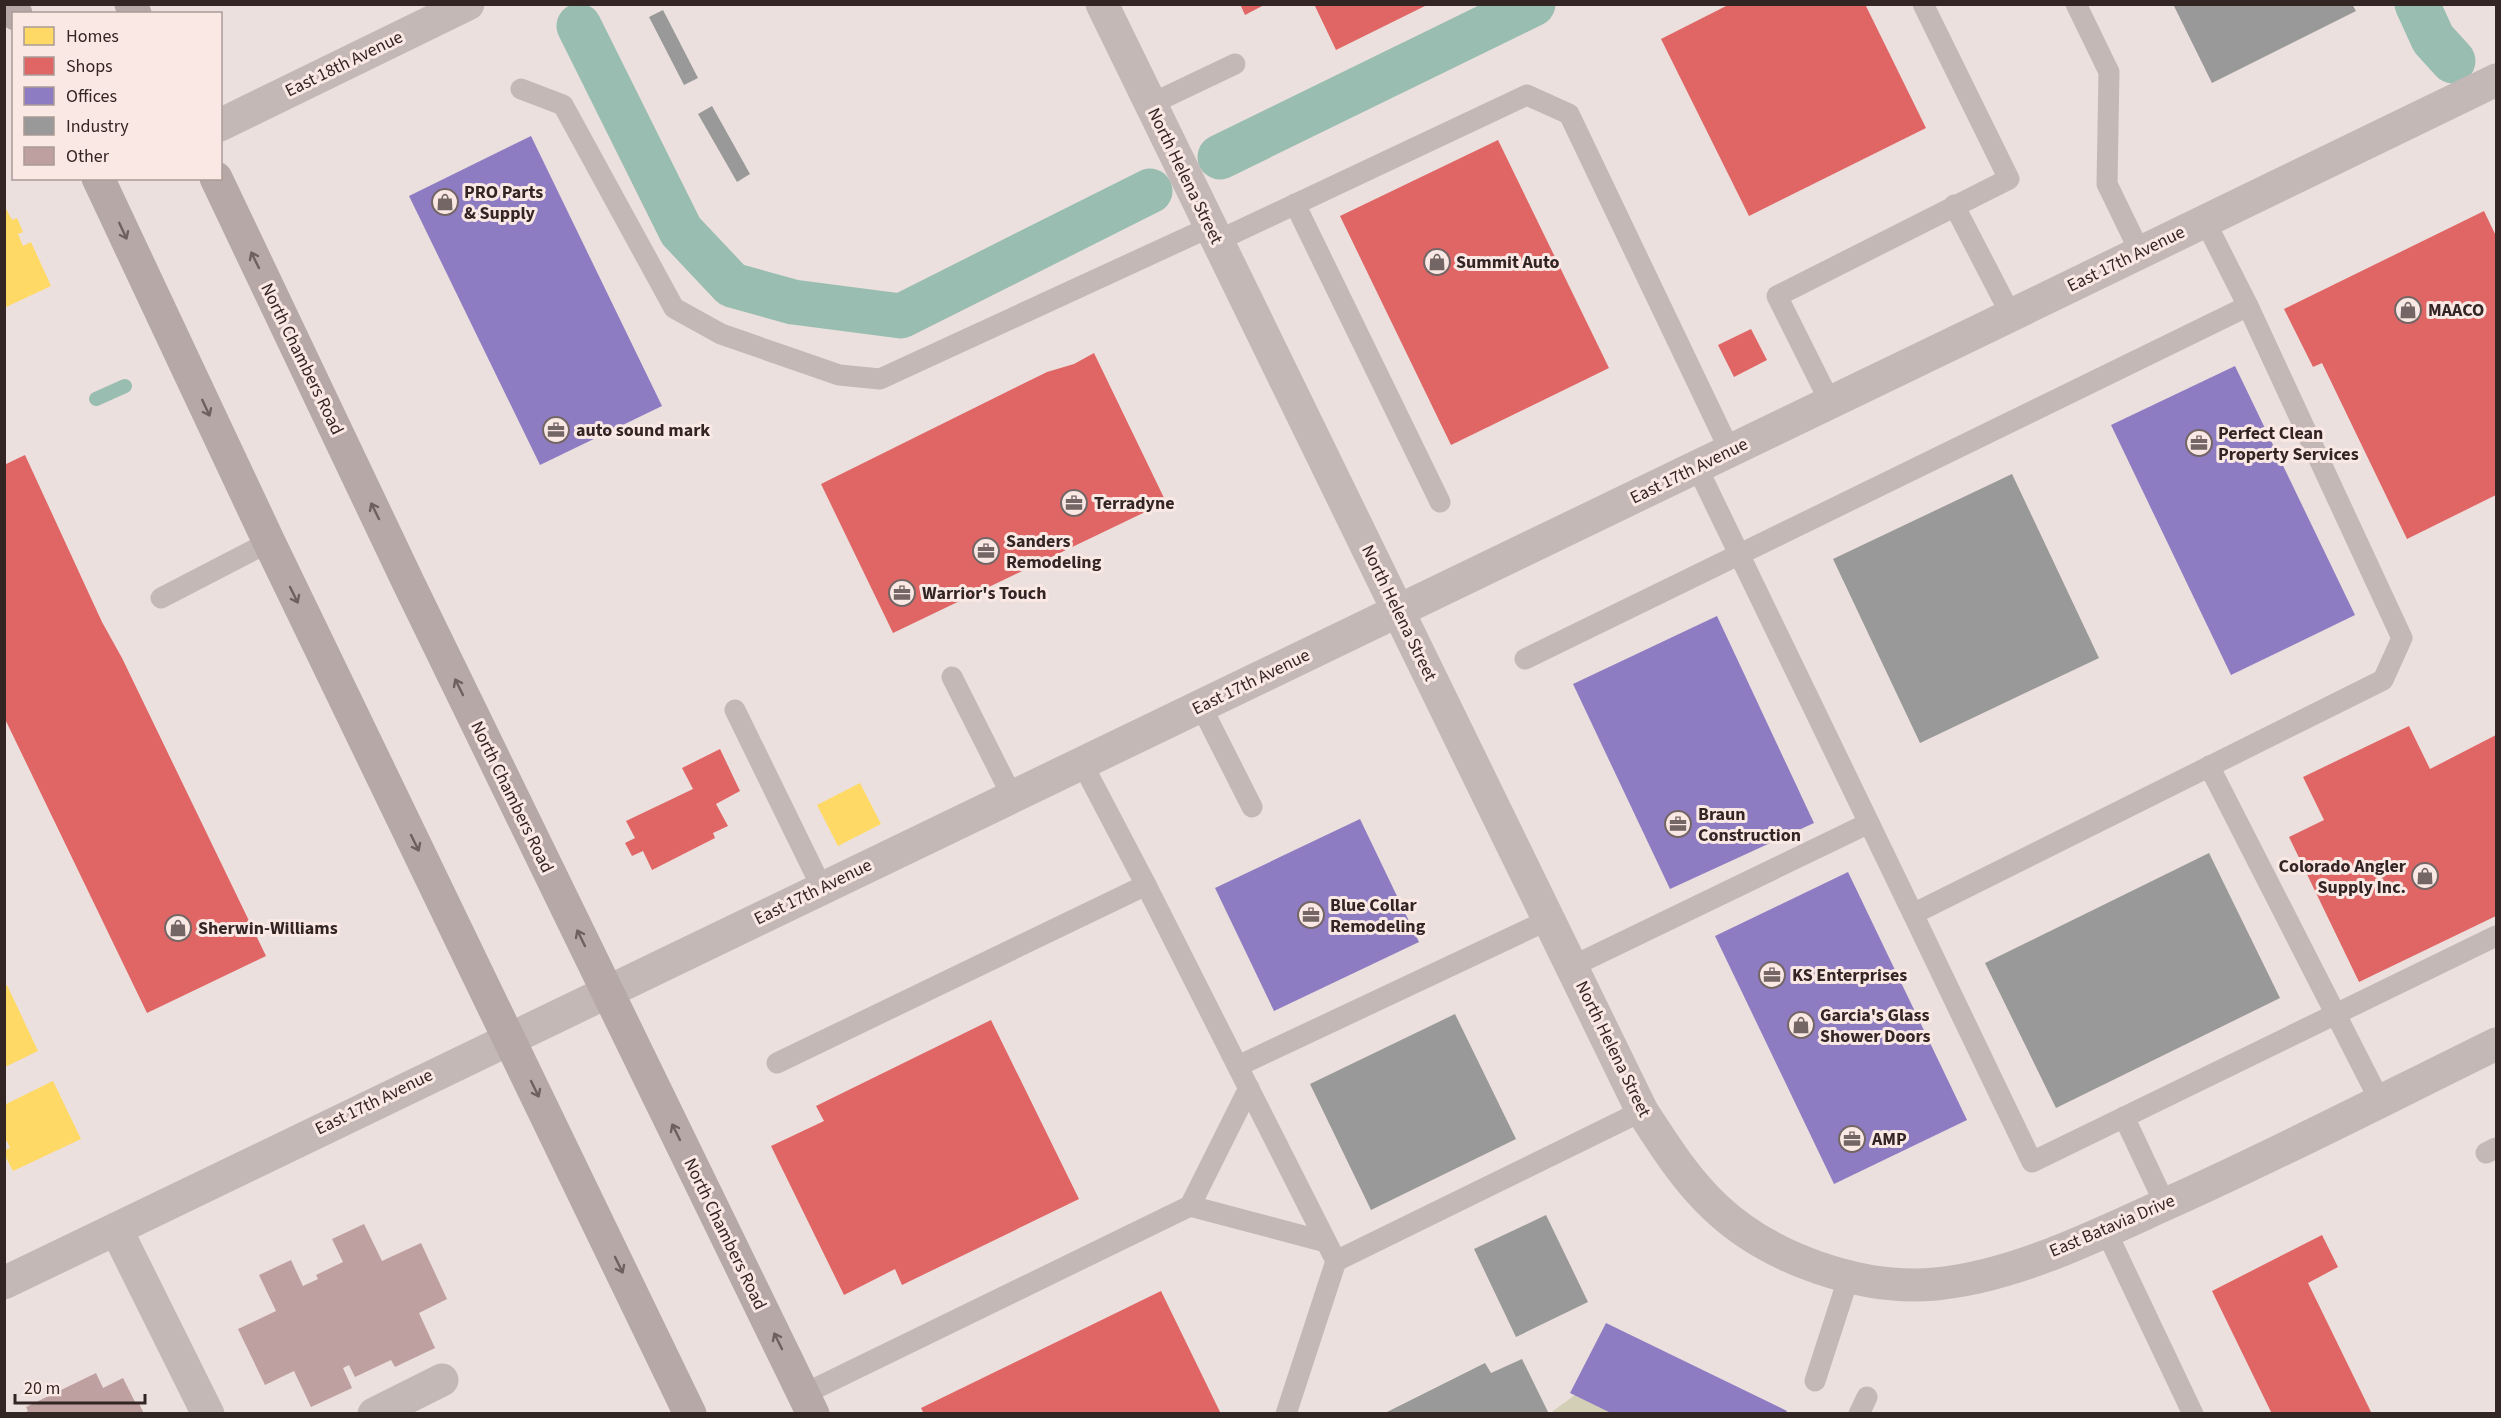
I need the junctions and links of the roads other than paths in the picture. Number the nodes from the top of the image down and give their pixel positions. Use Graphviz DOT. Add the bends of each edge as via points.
graph roads {
  1 [pos="468,4"];
  2 [pos="1102,4"];
  3 [pos="1923,4"];
  4 [pos="2076,4"];
  5 [pos="1235,64"];
  6 [pos="2496,80"];
  7 [pos="520,89"];
  8 [pos="1150,104"];
  9 [pos="222,123"];
  10 [pos="102,180"];
  11 [pos="217,180"];
  12 [pos="1295,204"];
  13 [pos="1954,205"];
  14 [pos="2205,221"];
  15 [pos="1213,234"];
  16 [pos="2140,252"];
  17 [pos="2248,306"];
  18 [pos="2011,315"];
  19 [pos="1830,402"];
  20 [pos="1731,451"];
  21 [pos="1696,467"];
  22 [pos="1440,502"];
  23 [pos="268,542"];
  24 [pos="1738,555"];
  25 [pos="161,598"];
  26 [pos="1397,612"];
  27 [pos="1525,659"];
  28 [pos="952,677"];
  29 [pos="1200,706"];
  30 [pos="735,710"];
  31 [pos="1082,763"];
  32 [pos="2209,766"];
  33 [pos="1012,796"];
  34 [pos="1252,807"];
  35 [pos="1869,823"];
  36 [pos="1146,885"];
  37 [pos="822,888"];
  38 [pos="1913,914"];
  39 [pos="1550,919"];
  40 [pos="2496,936"];
  41 [pos="1573,966"];
  42 [pos="607,991"];
  43 [pos="2336,1015"];
  44 [pos="509,1036"];
  45 [pos="2496,1044"];
  46 [pos="777,1063"];
  47 [pos="1238,1066"];
  48 [pos="1250,1088"];
  49 [pos="2380,1101"];
  50 [pos="1642,1111"];
  51 [pos="2124,1117"];
  52 [pos="2164,1204"];
  53 [pos="1190,1206"];
  54 [pos="1716,1208"];
  55 [pos="116,1229"];
  56 [pos="2106,1231"];
  57 [pos="1331,1251"];
  58 [pos="1849,1276"];
  59 [pos="4,1283"];
  60 [pos="442,1380"];
  61 [pos="1815,1381"];
  62 [pos="809,1404"];
  63 [pos="208,1413"];
  64 [pos="374,1413"];
  65 [pos="690,1413"];
  66 [pos="1286,1413"];
  67 [pos="2193,1413"];
  1 -- 9 [label="street, East 18th Avenue"];
  2 -- 8 [label="street, North Helena Street"];
  3 -- 13 [label="lane" via="2009,179"];
  4 -- 16 [label="lane" via="2109,72 2106,184"];
  5 -- 8 [label="lane"];
  6 -- 14 [label="street, East 17th Avenue"];
  7 -- 15 [label="lane" via="563,105 674,308 721,334 840,375 880,379"];
  8 -- 15 [label="street, North Helena Street"];
  10 -- 23 [label="main road, one-way"];
  42 -- 11 [label="main road, North Chambers Road, one-way"];
  12 -- 15 [label="lane"];
  12 -- 20 [label="lane" via="1527,95 1569,114"];
  12 -- 22 [label="lane"];
  13 -- 18 [label="lane"];
  13 -- 19 [label="lane" via="1777,296"];
  14 -- 16 [label="street, East 17th Avenue"];
  14 -- 17 [label="lane"];
  15 -- 26 [label="street, North Helena Street"];
  16 -- 18 [label="street, East 17th Avenue"];
  17 -- 24 [label="lane"];
  17 -- 32 [label="lane" via="2402,638 2382,680"];
  18 -- 19 [label="street, East 17th Avenue"];
  19 -- 20 [label="street, East 17th Avenue"];
  20 -- 21 [label="street, East 17th Avenue"];
  21 -- 24 [label="lane"];
  21 -- 26 [label="street, East 17th Avenue"];
  23 -- 25 [label="lane"];
  23 -- 44 [label="main road, one-way"];
  24 -- 27 [label="lane"];
  24 -- 35 [label="lane"];
  26 -- 29 [label="street, East 17th Avenue"];
  26 -- 39 [label="street, North Helena Street"];
  28 -- 33 [label="lane"];
  29 -- 31 [label="street, East 17th Avenue"];
  29 -- 34 [label="lane"];
  30 -- 37 [label="lane"];
  31 -- 33 [label="street, East 17th Avenue"];
  31 -- 36 [label="lane"];
  32 -- 38 [label="lane"];
  32 -- 43 [label="lane"];
  33 -- 37 [label="street, East 17th Avenue"];
  35 -- 38 [label="lane"];
  35 -- 41 [label="lane"];
  36 -- 46 [label="lane"];
  36 -- 47 [label="lane"];
  37 -- 42 [label="street, East 17th Avenue"];
  38 -- 51 [label="lane" via="2032,1162"];
  39 -- 41 [label="street, North Helena Street"];
  39 -- 47 [label="lane"];
  40 -- 43 [label="lane"];
  41 -- 50 [label="street, North Helena Street"];
  42 -- 44 [label="street, East 17th Avenue"];
  62 -- 42 [label="main road, North Chambers Road, one-way"];
  43 -- 49 [label="lane"];
  43 -- 51 [label="lane"];
  44 -- 55 [label="street, East 17th Avenue"];
  44 -- 65 [label="main road, one-way"];
  45 -- 49 [label="street, East Batavia Drive"];
  47 -- 48 [label="lane"];
  48 -- 53 [label="lane"];
  48 -- 57 [label="lane"];
  49 -- 52 [label="street, East Batavia Drive"];
  50 -- 54 [label="street, North Helena Street" via="1672,1159"];
  50 -- 57 [label="lane"];
  51 -- 52 [label="lane"];
  52 -- 56 [label="street, East Batavia Drive"];
  53 -- 57 [label="lane"];
  53 -- 62 [label="lane"];
  54 -- 58 [label="street, East Batavia Drive" via="1760,1239 1824,1271"];
  55 -- 59 [label="street, East 17th Avenue"];
  55 -- 63 [label="street"];
  56 -- 58 [label="street, East Batavia Drive" via="2005,1269 1937,1284 1882,1284"];
  56 -- 67 [label="lane"];
  57 -- 66 [label="lane"];
  58 -- 61 [label="lane"];
  60 -- 64 [label="street"];
}
